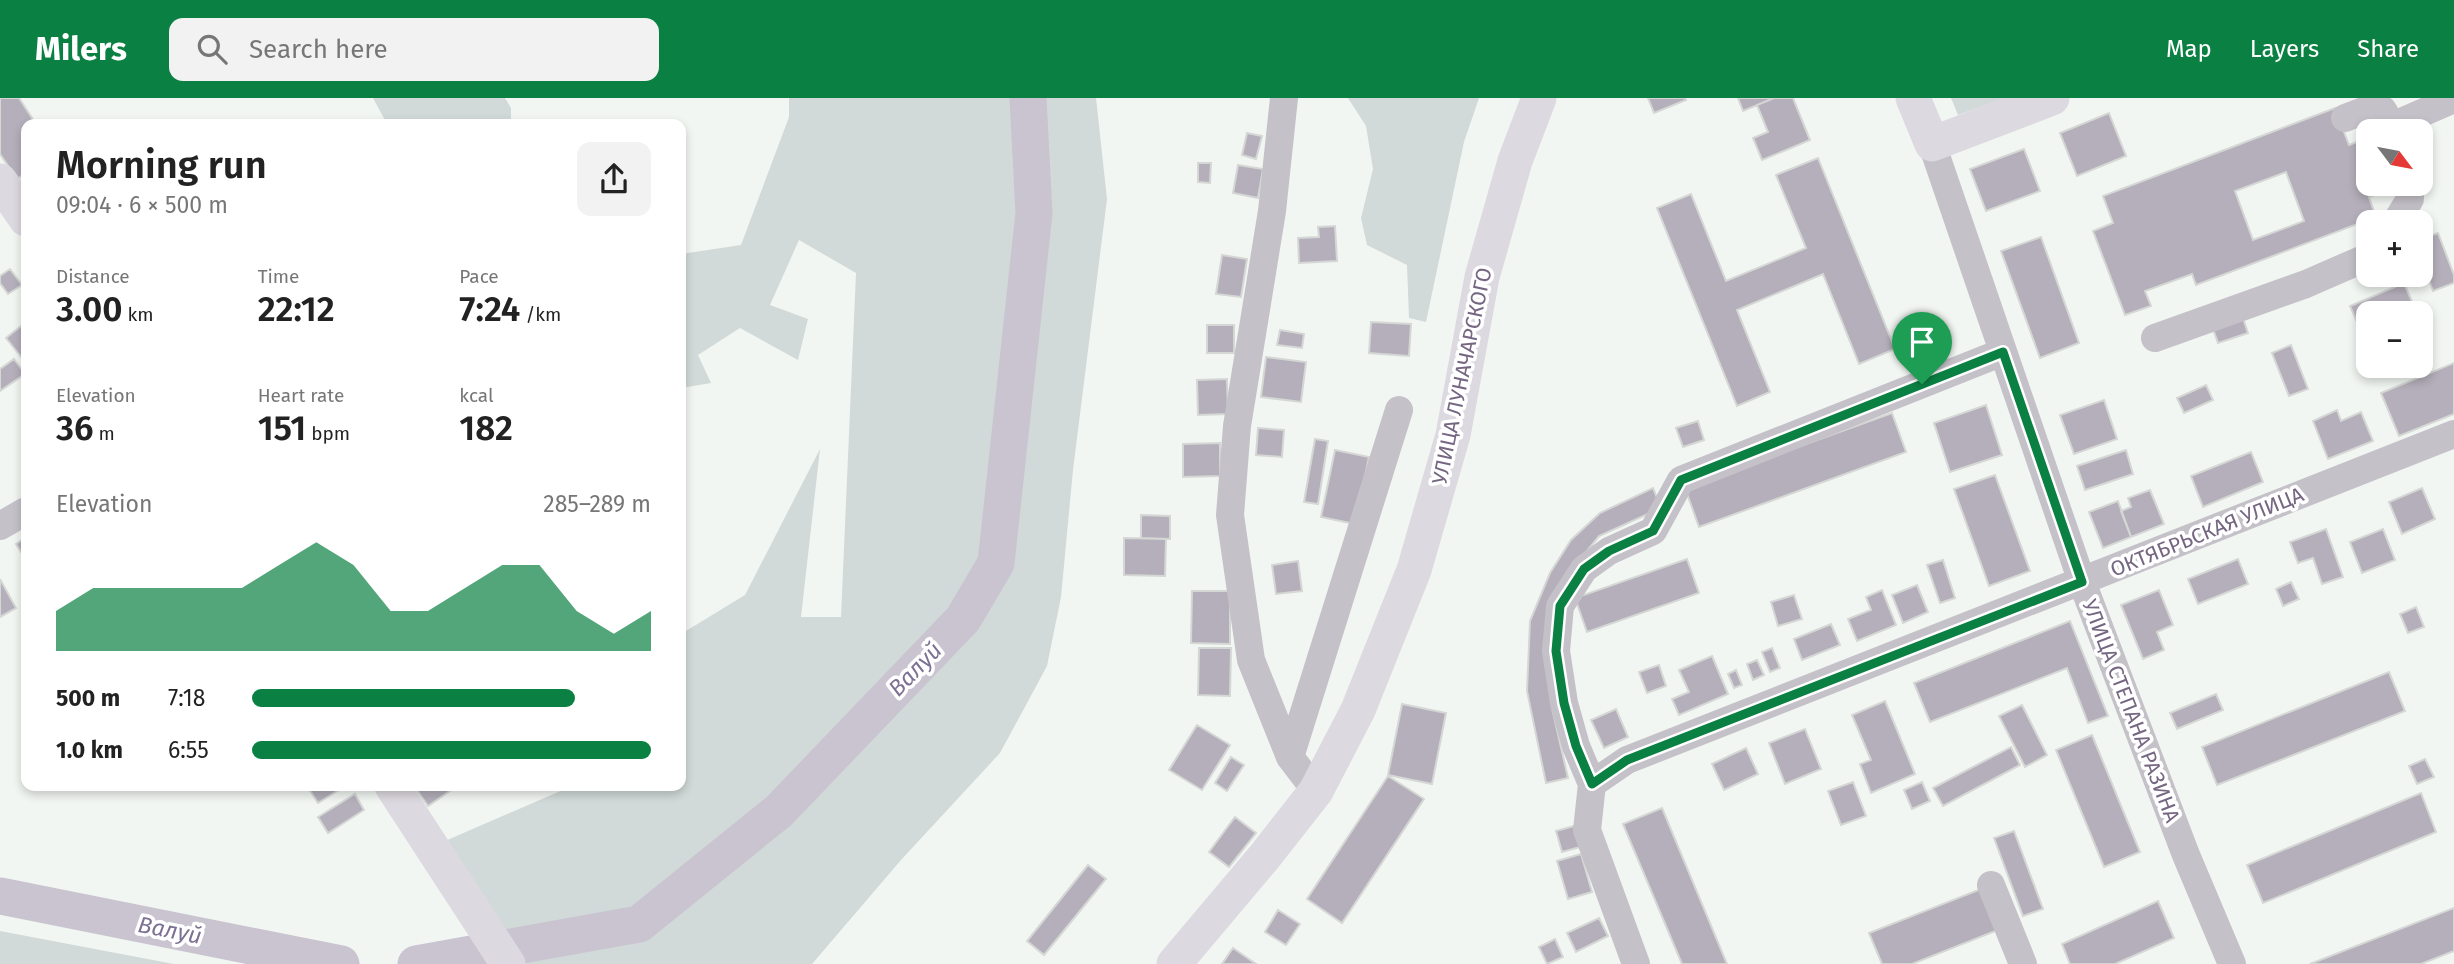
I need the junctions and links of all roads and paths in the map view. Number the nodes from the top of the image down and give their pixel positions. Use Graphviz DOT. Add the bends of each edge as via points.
graph roads {
  1 [pos="1284,98"];
  2 [pos="1539,98"];
  3 [pos="1913,98"];
  4 [pos="2052,98"];
  5 [pos="2454,99"];
  6 [pos="2345,118"];
  7 [pos="2388,119"];
  8 [pos="2412,119"];
  9 [pos="1932,144"];
  10 [pos="0,181"];
  11 [pos="21,212"];
  12 [pos="2356,262"];
  13 [pos="2155,338"];
  14 [pos="2003,352"];
  15 [pos="1399,410"];
  16 [pos="2454,434"];
  17 [pos="21,514"];
  18 [pos="0,526"];
  19 [pos="2082,582"];
  20 [pos="1290,757"];
  21 [pos="1592,784"];
  22 [pos="395,791"];
  23 [pos="1316,791"];
  24 [pos="1991,885"];
  25 [pos="2226,962"];
  26 [pos="508,964"];
  27 [pos="1174,964"];
  28 [pos="1636,964"];
  29 [pos="2023,964"];
  1 -- 20 [label="street" via="1272,211 1237,426 1230,515 1251,660"];
  2 -- 23 [label="main road, УЛИЦА ЛУНАЧАРСКОГО" via="1515,161 1482,278 1453,435 1414,570 1358,709"];
  3 -- 9 [label="main road, УЛИЦА СТЕПАНА РАЗИНА"];
  4 -- 9 [label="main road"];
  5 -- 8 [label="street"];
  6 -- 7 [label="street" via="2374,107 2383,110"];
  9 -- 14 [label="street, УЛИЦА СТЕПАНА РАЗИНА"];
  10 -- 11 [label="main road"];
  12 -- 13 [label="street"];
  14 -- 19 [label="street, УЛИЦА СТЕПАНА РАЗИНА"];
  14 -- 21 [label="street" via="1681,480 1653,531 1609,551 1584,569 1560,606 1556,651 1564,703"];
  15 -- 20 [label="street"];
  16 -- 19 [label="street, ОКТЯБРЬСКАЯ УЛИЦА"];
  17 -- 18 [label="street"];
  19 -- 21 [label="street, ОКТЯБРЬСКАЯ УЛИЦА" via="1627,760"];
  19 -- 25 [label="street, УЛИЦА СТЕПАНА РАЗИНА"];
  20 -- 23 [label="street"];
  21 -- 28 [label="street" via="1587,830"];
  22 -- 26 [label="main road"];
  23 -- 27 [label="main road, УЛИЦА ЛУНАЧАРСКОГО"];
  24 -- 29 [label="street"];
}
